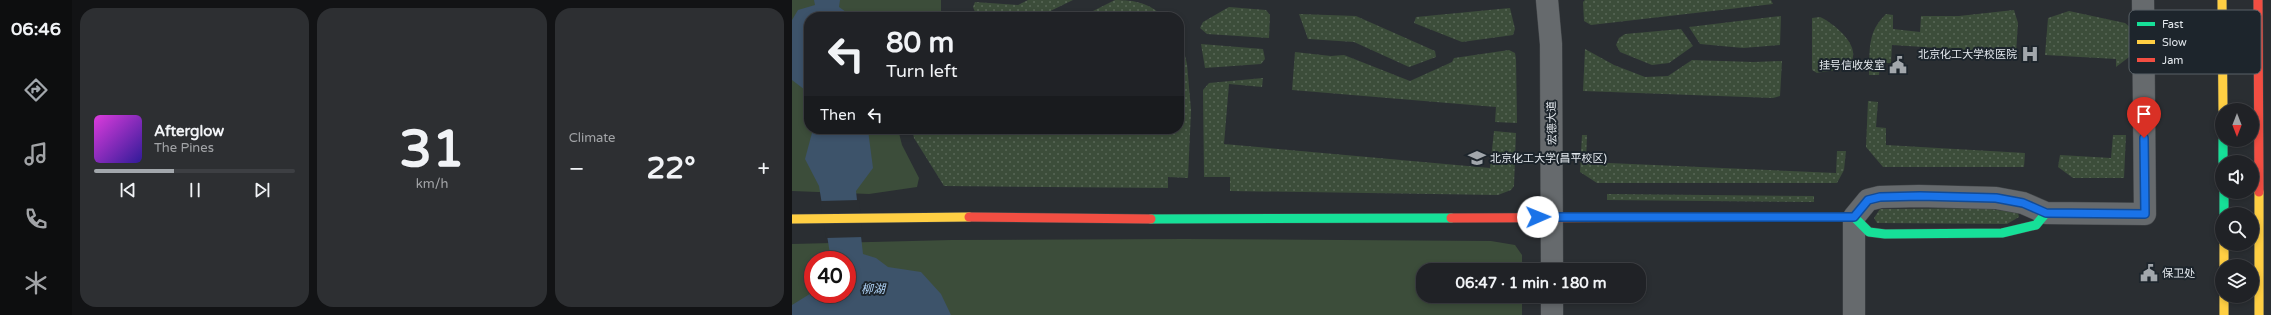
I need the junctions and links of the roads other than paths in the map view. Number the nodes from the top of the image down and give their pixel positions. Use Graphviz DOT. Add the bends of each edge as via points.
graph roads {
  1 [pos="1547,0"];
  2 [pos="2143,0"];
  3 [pos="2222,0"];
  4 [pos="2258,0"];
  5 [pos="2143,10"];
  6 [pos="2222,10"];
  7 [pos="2258,10"];
  8 [pos="2144,74"];
  9 [pos="2223,74"];
  10 [pos="2258,74"];
  11 [pos="2223,103"];
  12 [pos="2046,213"];
  13 [pos="1552,217"];
  14 [pos="1854,217"];
  15 [pos="792,219"];
  16 [pos="1552,263"];
  17 [pos="1552,303"];
  18 [pos="2224,303"];
  19 [pos="1552,315"];
  20 [pos="1854,315"];
  21 [pos="2224,315"];
  22 [pos="2259,315"];
  1 -- 13 [label="street, 宏德大道" via="1551,44"];
  2 -- 5 [label="street"];
  3 -- 6 [label="street"];
  4 -- 7 [label="street"];
  8 -- 12 [label="street" via="2145,214"];
  9 -- 11 [label="street"];
  10 -- 22 [label="street"];
  12 -- 14 [label="street" via="2023,203 1996,198 1920,196 1880,197 1868,200"];
  12 -- 14 [label="street" via="2036,225 2002,233 1885,234 1869,232"];
  13 -- 14 [label="street"];
  13 -- 15 [label="street"];
  13 -- 16 [label="street, 宏德大道"];
  14 -- 20 [label="street"];
  17 -- 19 [label="street"];
  18 -- 21 [label="street"];
}
